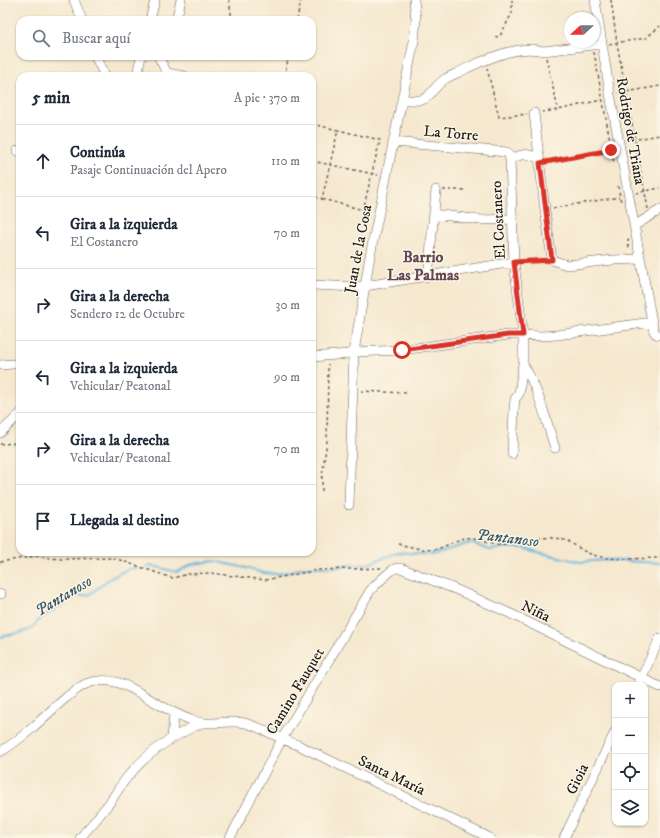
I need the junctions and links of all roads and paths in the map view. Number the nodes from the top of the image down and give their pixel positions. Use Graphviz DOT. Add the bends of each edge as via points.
graph roads {
  1 [pos="74,0"];
  2 [pos="155,0"];
  3 [pos="181,0"];
  4 [pos="229,0"];
  5 [pos="301,0"];
  6 [pos="414,0"];
  7 [pos="512,0"];
  8 [pos="595,0"];
  9 [pos="610,0"];
  10 [pos="80,16"];
  11 [pos="151,16"];
  12 [pos="177,16"];
  13 [pos="231,16"];
  14 [pos="298,16"];
  15 [pos="660,26"];
  16 [pos="496,37"];
  17 [pos="617,43"];
  18 [pos="602,45"];
  19 [pos="544,51"];
  20 [pos="97,60"];
  21 [pos="140,60"];
  22 [pos="160,60"];
  23 [pos="288,60"];
  24 [pos="485,60"];
  25 [pos="103,72"];
  26 [pos="138,72"];
  27 [pos="166,72"];
  28 [pos="285,72"];
  29 [pos="660,86"];
  30 [pos="626,92"];
  31 [pos="610,94"];
  32 [pos="402,100"];
  33 [pos="602,100"];
  34 [pos="558,110"];
  35 [pos="534,113"];
  36 [pos="316,125"];
  37 [pos="338,130"];
  38 [pos="660,135"];
  39 [pos="537,138"];
  40 [pos="634,140"];
  41 [pos="393,142"];
  42 [pos="618,142"];
  43 [pos="611,150"];
  44 [pos="530,154"];
  45 [pos="508,156"];
  46 [pos="540,161"];
  47 [pos="316,162"];
  48 [pos="330,164"];
  49 [pos="372,174"];
  50 [pos="386,177"];
  51 [pos="660,188"];
  52 [pos="436,190"];
  53 [pos="465,190"];
  54 [pos="644,192"];
  55 [pos="624,196"];
  56 [pos="316,197"];
  57 [pos="322,199"];
  58 [pos="545,210"];
  59 [pos="660,210"];
  60 [pos="434,214"];
  61 [pos="649,217"];
  62 [pos="511,219"];
  63 [pos="634,226"];
  64 [pos="640,259"];
  65 [pos="552,260"];
  66 [pos="514,262"];
  67 [pos="428,277"];
  68 [pos="316,285"];
  69 [pos="366,286"];
  70 [pos="652,322"];
  71 [pos="523,335"];
  72 [pos="659,335"];
  73 [pos="354,352"];
  74 [pos="329,356"];
  75 [pos="316,357"];
  76 [pos="13,364"];
  77 [pos="523,364"];
  78 [pos="0,365"];
  79 [pos="352,391"];
  80 [pos="406,393"];
  81 [pos="16,418"];
  82 [pos="0,434"];
  83 [pos="16,443"];
  84 [pos="0,444"];
  85 [pos="555,448"];
  86 [pos="512,454"];
  87 [pos="322,491"];
  88 [pos="349,505"];
  89 [pos="398,544"];
  90 [pos="660,558"];
  91 [pos="0,562"];
  92 [pos="396,568"];
  93 [pos="660,638"];
  94 [pos="639,681"];
  95 [pos="660,686"];
  96 [pos="174,713"];
  97 [pos="202,723"];
  98 [pos="172,738"];
  99 [pos="612,738"];
  100 [pos="282,739"];
  101 [pos="0,752"];
  102 [pos="80,838"];
  103 [pos="230,838"];
  104 [pos="490,838"];
  105 [pos="564,838"];
  1 -- 10 [label="street"];
  2 -- 11 [label="street"];
  3 -- 12 [label="street"];
  4 -- 13 [label="path"];
  5 -- 14 [label="path"];
  6 -- 32 [label="street, Juan de la Cosa" via="414,40"];
  7 -- 16 [label="path" via="512,13 500,36"];
  8 -- 18 [label="street, Rodrigo de Triana"];
  9 -- 17 [label="path"];
  15 -- 17 [label="path" via="646,38"];
  17 -- 18 [label="path"];
  17 -- 30 [label="path"];
  18 -- 19 [label="street" via="592,44"];
  18 -- 31 [label="street, Rodrigo de Triana"];
  19 -- 24 [label="street" via="522,50"];
  19 -- 34 [label="path"];
  20 -- 25 [label="street"];
  21 -- 26 [label="street"];
  22 -- 27 [label="street"];
  23 -- 28 [label="path"];
  24 -- 32 [label="street" via="445,79 426,99 416,102"];
  24 -- 35 [label="path" via="499,116"];
  29 -- 30 [label="path"];
  30 -- 31 [label="path"];
  30 -- 40 [label="path"];
  31 -- 42 [label="street, Rodrigo de Triana"];
  32 -- 41 [label="street, Juan de la Cosa"];
  33 -- 34 [label="path"];
  34 -- 35 [label="path"];
  35 -- 39 [label="street"];
  36 -- 37 [label="path"];
  37 -- 48 [label="path"];
  37 -- 49 [label="path" via="380,140"];
  38 -- 40 [label="path"];
  39 -- 44 [label="street"];
  39 -- 46 [label="street"];
  40 -- 42 [label="path"];
  40 -- 54 [label="path"];
  41 -- 45 [label="street, La Torre"];
  41 -- 50 [label="street, Juan de la Cosa"];
  42 -- 55 [label="street, Rodrigo de Triana"];
  43 -- 46 [label="path"];
  44 -- 45 [label="street, La Torre"];
  44 -- 46 [label="street"];
  45 -- 62 [label="street, El Costanero"];
  46 -- 58 [label="street"];
  47 -- 48 [label="path"];
  48 -- 49 [label="path"];
  48 -- 57 [label="path"];
  49 -- 50 [label="path"];
  49 -- 57 [label="path" via="363,210"];
  50 -- 69 [label="street, Juan de la Cosa"];
  51 -- 54 [label="path"];
  52 -- 53 [label="path"];
  52 -- 60 [label="street"];
  54 -- 55 [label="path"];
  54 -- 61 [label="path"];
  55 -- 58 [label="path"];
  55 -- 63 [label="street, Rodrigo de Triana"];
  56 -- 57 [label="path"];
  58 -- 65 [label="street"];
  59 -- 61 [label="street"];
  60 -- 62 [label="street" via="482,220"];
  60 -- 67 [label="street"];
  61 -- 63 [label="street"];
  62 -- 66 [label="street, El Costanero"];
  63 -- 64 [label="street, Rodrigo de Triana"];
  64 -- 65 [label="street" via="566,265"];
  64 -- 70 [label="street, Rodrigo de Triana"];
  65 -- 66 [label="path"];
  66 -- 67 [label="street"];
  66 -- 71 [label="street, El Costanero"];
  67 -- 69 [label="street"];
  68 -- 69 [label="street"];
  69 -- 73 [label="street, Juan de la Cosa"];
  70 -- 71 [label="street" via="557,335"];
  70 -- 72 [label="street, Rodrigo de Triana" via="654,331"];
  71 -- 73 [label="street" via="402,350"];
  71 -- 77 [label="street, El Costanero"];
  73 -- 74 [label="street"];
  73 -- 79 [label="street, Juan de la Cosa"];
  74 -- 75 [label="street"];
  74 -- 87 [label="path" via="327,441"];
  76 -- 78 [label="street"];
  77 -- 85 [label="street" via="540,400"];
  77 -- 86 [label="street, El Costanero" via="515,399"];
  79 -- 80 [label="path"];
  79 -- 88 [label="street, Juan de la Cosa"];
  81 -- 82 [label="street"];
  83 -- 84 [label="path"];
  89 -- 90 [label="path" via="436,549 467,538 515,544 550,537 565,539 588,553 601,556 621,559"];
  91 -- 92 [label="path" via="35,556 59,559 114,558 172,578 210,573 265,580 337,568"];
  92 -- 94 [label="street, Niña" via="455,589 509,613"];
  92 -- 100 [label="street, Camino Fauquet" via="370,590"];
  93 -- 94 [label="street"];
  94 -- 95 [label="street, Niña"];
  96 -- 97 [label="street"];
  96 -- 98 [label="street"];
  96 -- 101 [label="street" via="126,685 107,680 89,683 78,688"];
  97 -- 98 [label="street"];
  97 -- 100 [label="street, Santa María" via="245,723"];
  98 -- 102 [label="street" via="136,767"];
  99 -- 105 [label="street, Gioia"];
  100 -- 103 [label="street, Camino Fauquet"];
  100 -- 104 [label="street, Santa María"];
}
